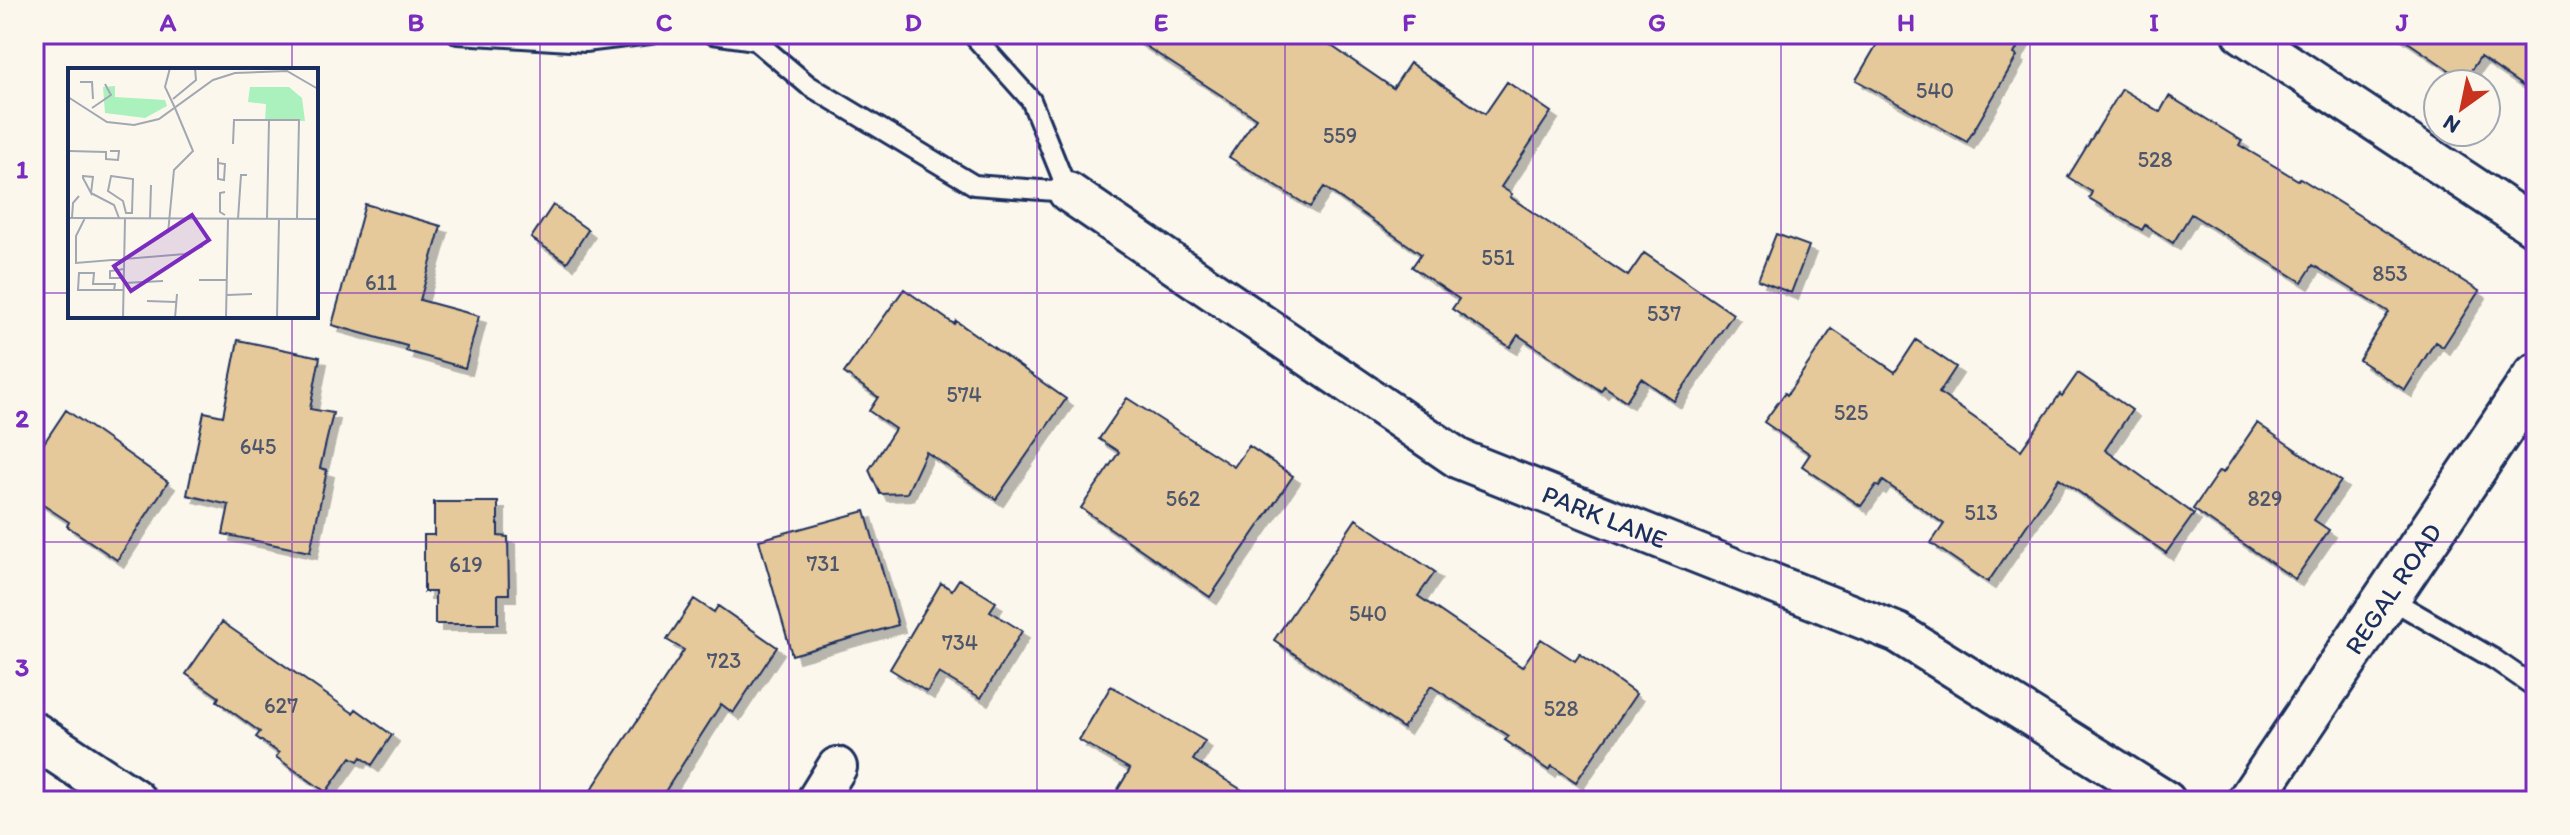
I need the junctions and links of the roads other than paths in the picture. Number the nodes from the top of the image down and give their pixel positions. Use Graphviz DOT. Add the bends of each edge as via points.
graph roads {
  1 [pos="458,34"];
  2 [pos="650,34"];
  3 [pos="713,34"];
  4 [pos="972,34"];
  5 [pos="2243,34"];
  6 [pos="751,37"];
  7 [pos="1068,192"];
  8 [pos="2536,228"];
  9 [pos="2532,391"];
  10 [pos="2387,597"];
  11 [pos="2536,688"];
  12 [pos="34,735"];
  13 [pos="837,767"];
  14 [pos="133,801"];
  15 [pos="816,801"];
  16 [pos="2166,801"];
  17 [pos="2250,801"];
  1 -- 2 [label="lane" via="585,42"];
  3 -- 6 [label="lane"];
  4 -- 7 [label="lane" via="1031,100"];
  5 -- 8 [label="street"];
  6 -- 7 [label="lane" via="808,85 974,185"];
  7 -- 16 [label="street, PARK LANE" via="1459,459 1898,633"];
  9 -- 10 [label="street, REGAL ROAD"];
  10 -- 11 [label="lane"];
  10 -- 17 [label="street, REGAL ROAD"];
  12 -- 14 [label="street"];
  13 -- 15 [label="street"];
}
